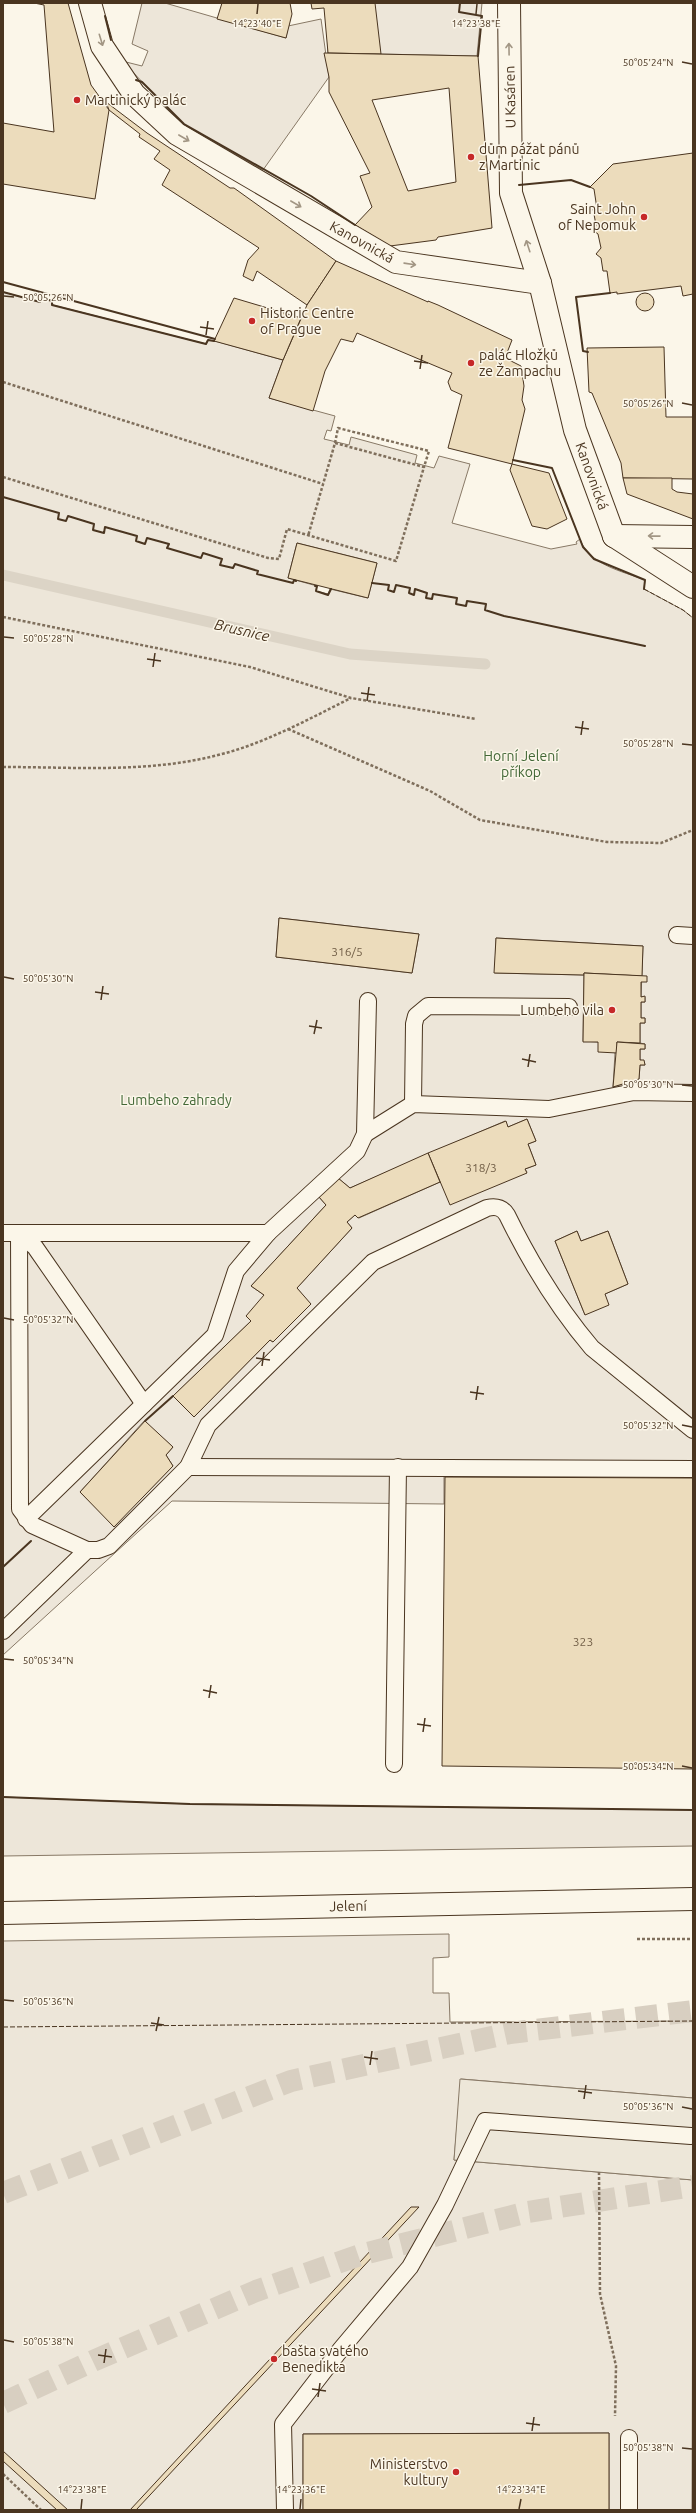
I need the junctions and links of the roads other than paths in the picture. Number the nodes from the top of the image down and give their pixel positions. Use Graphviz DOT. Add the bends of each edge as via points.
graph roads {
  1 [pos="90,3"];
  2 [pos="509,3"];
  3 [pos="540,283"];
  4 [pos="614,536"];
  5 [pos="693,537"];
  6 [pos="693,587"];
  7 [pos="677,935"];
  8 [pos="693,936"];
  9 [pos="368,1001"];
  10 [pos="569,1008"];
  11 [pos="693,1093"];
  12 [pos="413,1104"];
  13 [pos="365,1134"];
  14 [pos="3,1233"];
  15 [pos="19,1233"];
  16 [pos="268,1233"];
  17 [pos="144,1404"];
  18 [pos="693,1430"];
  19 [pos="188,1467"];
  20 [pos="398,1467"];
  21 [pos="693,1469"];
  22 [pos="26,1520"];
  23 [pos="87,1550"];
  24 [pos="3,1631"];
  25 [pos="394,1764"];
  26 [pos="693,1899"];
  27 [pos="3,1912"];
  28 [pos="691,2136"];
  29 [pos="629,2438"];
  30 [pos="285,2510"];
  31 [pos="628,2510"];
  1 -- 3 [label="street, Kanovnická, one-way" via="102,46 134,94 177,134 396,262"];
  3 -- 2 [label="street, U Kasáren, one-way" via="510,193"];
  3 -- 4 [label="street, Kanovnická" via="575,430"];
  5 -- 4 [label="street, one-way"];
  4 -- 6 [label="street"];
  7 -- 8 [label="lane"];
  9 -- 13 [label="lane"];
  10 -- 12 [label="lane" via="428,1006 416,1016 414,1024"];
  11 -- 12 [label="lane" via="634,1092 549,1109"];
  12 -- 13 [label="lane"];
  13 -- 16 [label="lane" via="357,1151"];
  14 -- 15 [label="lane"];
  15 -- 16 [label="lane"];
  15 -- 17 [label="lane" via="35,1247"];
  15 -- 22 [label="lane" via="19,1497 20,1509"];
  16 -- 17 [label="lane" via="236,1271 215,1335"];
  17 -- 22 [label="lane"];
  18 -- 19 [label="lane" via="592,1348 578,1332 525,1253 503,1209 494,1207 372,1262 208,1425"];
  19 -- 20 [label="lane"];
  19 -- 23 [label="lane" via="109,1546"];
  20 -- 21 [label="lane"];
  20 -- 25 [label="lane"];
  22 -- 23 [label="lane"];
  23 -- 24 [label="lane"];
  26 -- 27 [label="street, Jelení"];
  28 -- 30 [label="lane" via="485,2121 445,2205 410,2267 341,2349 283,2424"];
  29 -- 31 [label="lane"];
}
